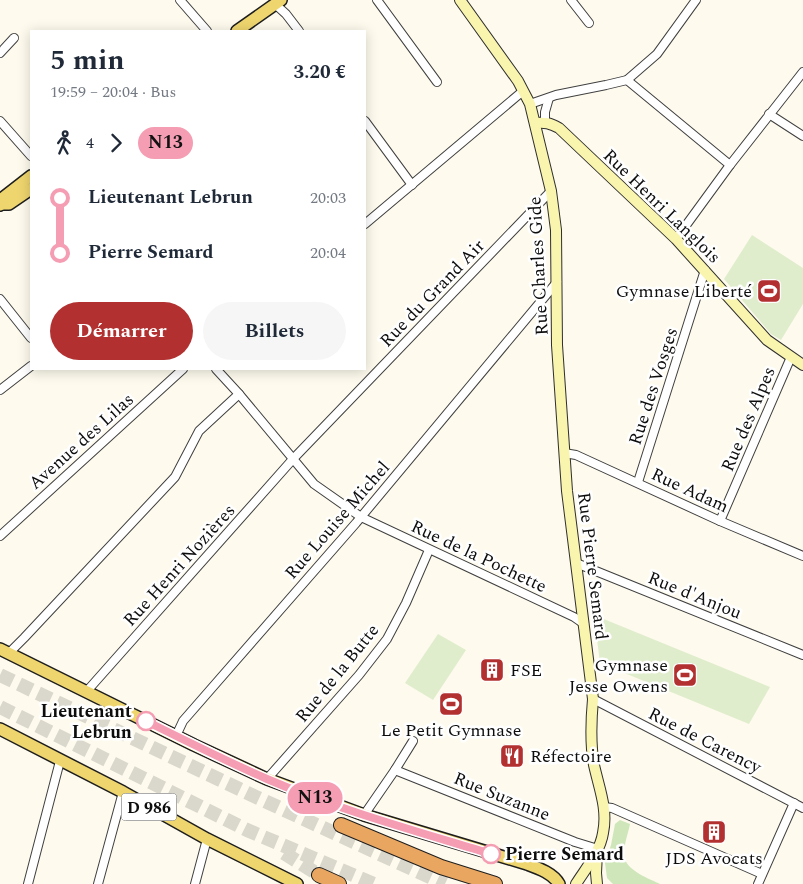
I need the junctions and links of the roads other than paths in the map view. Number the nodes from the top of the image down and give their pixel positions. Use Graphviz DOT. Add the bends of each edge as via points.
graph roads {
  1 [pos="180,0"];
  2 [pos="377,0"];
  3 [pos="460,0"];
  4 [pos="571,0"];
  5 [pos="696,0"];
  6 [pos="278,2"];
  7 [pos="589,23"];
  8 [pos="206,30"];
  9 [pos="238,30"];
  10 [pos="298,30"];
  11 [pos="14,38"];
  12 [pos="0,53"];
  13 [pos="803,72"];
  14 [pos="627,80"];
  15 [pos="436,82"];
  16 [pos="523,91"];
  17 [pos="549,98"];
  18 [pos="530,104"];
  19 [pos="769,114"];
  20 [pos="0,121"];
  21 [pos="366,122"];
  22 [pos="540,123"];
  23 [pos="803,136"];
  24 [pos="30,155"];
  25 [pos="730,165"];
  26 [pos="30,177"];
  27 [pos="412,185"];
  28 [pos="30,190"];
  29 [pos="551,191"];
  30 [pos="0,204"];
  31 [pos="366,223"];
  32 [pos="676,239"];
  33 [pos="705,270"];
  34 [pos="557,282"];
  35 [pos="0,299"];
  36 [pos="30,337"];
  37 [pos="557,345"];
  38 [pos="791,357"];
  39 [pos="803,365"];
  40 [pos="30,367"];
  41 [pos="182,370"];
  42 [pos="217,370"];
  43 [pos="0,390"];
  44 [pos="239,394"];
  45 [pos="564,453"];
  46 [pos="293,459"];
  47 [pos="638,482"];
  48 [pos="361,517"];
  49 [pos="720,521"];
  50 [pos="0,536"];
  51 [pos="429,550"];
  52 [pos="802,553"];
  53 [pos="576,563"];
  54 [pos="584,624"];
  55 [pos="4,651"];
  56 [pos="803,655"];
  57 [pos="87,691"];
  58 [pos="593,699"];
  59 [pos="0,729"];
  60 [pos="176,736"];
  61 [pos="413,741"];
  62 [pos="60,761"];
  63 [pos="395,770"];
  64 [pos="267,779"];
  65 [pos="123,792"];
  66 [pos="794,803"];
  67 [pos="604,807"];
  68 [pos="803,808"];
  69 [pos="364,815"];
  70 [pos="341,825"];
  71 [pos="207,840"];
  72 [pos="598,849"];
  73 [pos="762,874"];
  74 [pos="319,875"];
  75 [pos="28,884"];
  76 [pos="98,884"];
  77 [pos="195,884"];
  78 [pos="297,884"];
  79 [pos="339,884"];
  80 [pos="496,884"];
  81 [pos="559,884"];
  82 [pos="576,884"];
  83 [pos="597,884"];
  84 [pos="758,884"];
  1 -- 8 [label="street"];
  2 -- 15 [label="street"];
  3 -- 16 [label="main road, Rue Charles Gide"];
  4 -- 7 [label="street"];
  5 -- 14 [label="street" via="657,54"];
  6 -- 9 [label="main road"];
  6 -- 10 [label="street"];
  11 -- 12 [label="street"];
  13 -- 19 [label="street"];
  14 -- 17 [label="street"];
  14 -- 25 [label="street"];
  16 -- 18 [label="main road, Rue Charles Gide"];
  16 -- 27 [label="street"];
  17 -- 18 [label="street"];
  17 -- 22 [label="street"];
  18 -- 22 [label="main road, Rue Charles Gide"];
  19 -- 23 [label="street"];
  19 -- 25 [label="street"];
  20 -- 24 [label="street"];
  21 -- 27 [label="street"];
  22 -- 29 [label="main road, Rue Charles Gide"];
  22 -- 32 [label="main road, Rue Henri Langlois" via="559,128"];
  25 -- 32 [label="street"];
  26 -- 30 [label="main road"];
  27 -- 31 [label="street"];
  28 -- 30 [label="main road" via="9,204"];
  29 -- 34 [label="main road, Rue Charles Gide"];
  29 -- 46 [label="street, Rue du Grand Air"];
  32 -- 33 [label="main road, Rue Henri Langlois"];
  33 -- 38 [label="main road, Rue Henri Langlois" via="767,340"];
  33 -- 47 [label="street, Rue des Vosges"];
  34 -- 37 [label="main road, Rue Charles Gide"];
  34 -- 48 [label="street, Rue Louise Michel"];
  35 -- 36 [label="street"];
  37 -- 45 [label="main road, Rue Pierre Semard"];
  38 -- 39 [label="main road, Rue Henri Langlois"];
  38 -- 49 [label="street, Rue des Alpes"];
  40 -- 43 [label="street"];
  41 -- 50 [label="street, Avenue des Lilas"];
  42 -- 44 [label="street, Rue de la Pochette"];
  44 -- 46 [label="street, Rue de la Pochette"];
  44 -- 55 [label="street" via="199,431 176,477 24,638"];
  45 -- 47 [label="street, Rue Adam" via="576,455"];
  45 -- 53 [label="main road, Rue Pierre Semard"];
  46 -- 48 [label="street, Rue de la Pochette" via="314,484"];
  46 -- 57 [label="street, Rue Henri Nozières"];
  47 -- 49 [label="street, Rue Adam"];
  48 -- 51 [label="street, Rue de la Pochette"];
  48 -- 60 [label="street, Rue Louise Michel" via="183,721"];
  49 -- 52 [label="street, Rue Adam"];
  51 -- 54 [label="street, Rue de la Pochette"];
  51 -- 64 [label="street, Rue de la Butte" via="387,639"];
  53 -- 54 [label="main road, Rue Pierre Semard"];
  53 -- 56 [label="street, Rue d'Anjou"];
  54 -- 58 [label="main road, Rue Pierre Semard"];
  55 -- 57 [label="main road"];
  57 -- 60 [label="main road"];
  58 -- 66 [label="street, Rue de Carency"];
  58 -- 67 [label="main road, Rue Pierre Semard" via="591,740"];
  59 -- 62 [label="main road, D 986"];
  60 -- 64 [label="main road"];
  61 -- 63 [label="street"];
  62 -- 65 [label="main road, D 986"];
  62 -- 75 [label="street"];
  63 -- 69 [label="street"];
  63 -- 72 [label="street, Rue Suzanne"];
  64 -- 69 [label="main road"];
  65 -- 71 [label="main road, D 986"];
  65 -- 76 [label="street"];
  66 -- 68 [label="street, Rue de Carency"];
  66 -- 73 [label="street"];
  67 -- 72 [label="main road, Rue Pierre Semard" via="603,835"];
  67 -- 73 [label="street"];
  69 -- 81 [label="main road" via="527,864 553,877"];
  70 -- 80 [label="highway" via="441,867"];
  71 -- 77 [label="street"];
  71 -- 78 [label="main road, D 986"];
  72 -- 82 [label="main road, Rue Pierre Semard"];
  72 -- 83 [label="main road, Rue Pierre Semard"];
  73 -- 84 [label="street"];
  74 -- 79 [label="highway"];
}
